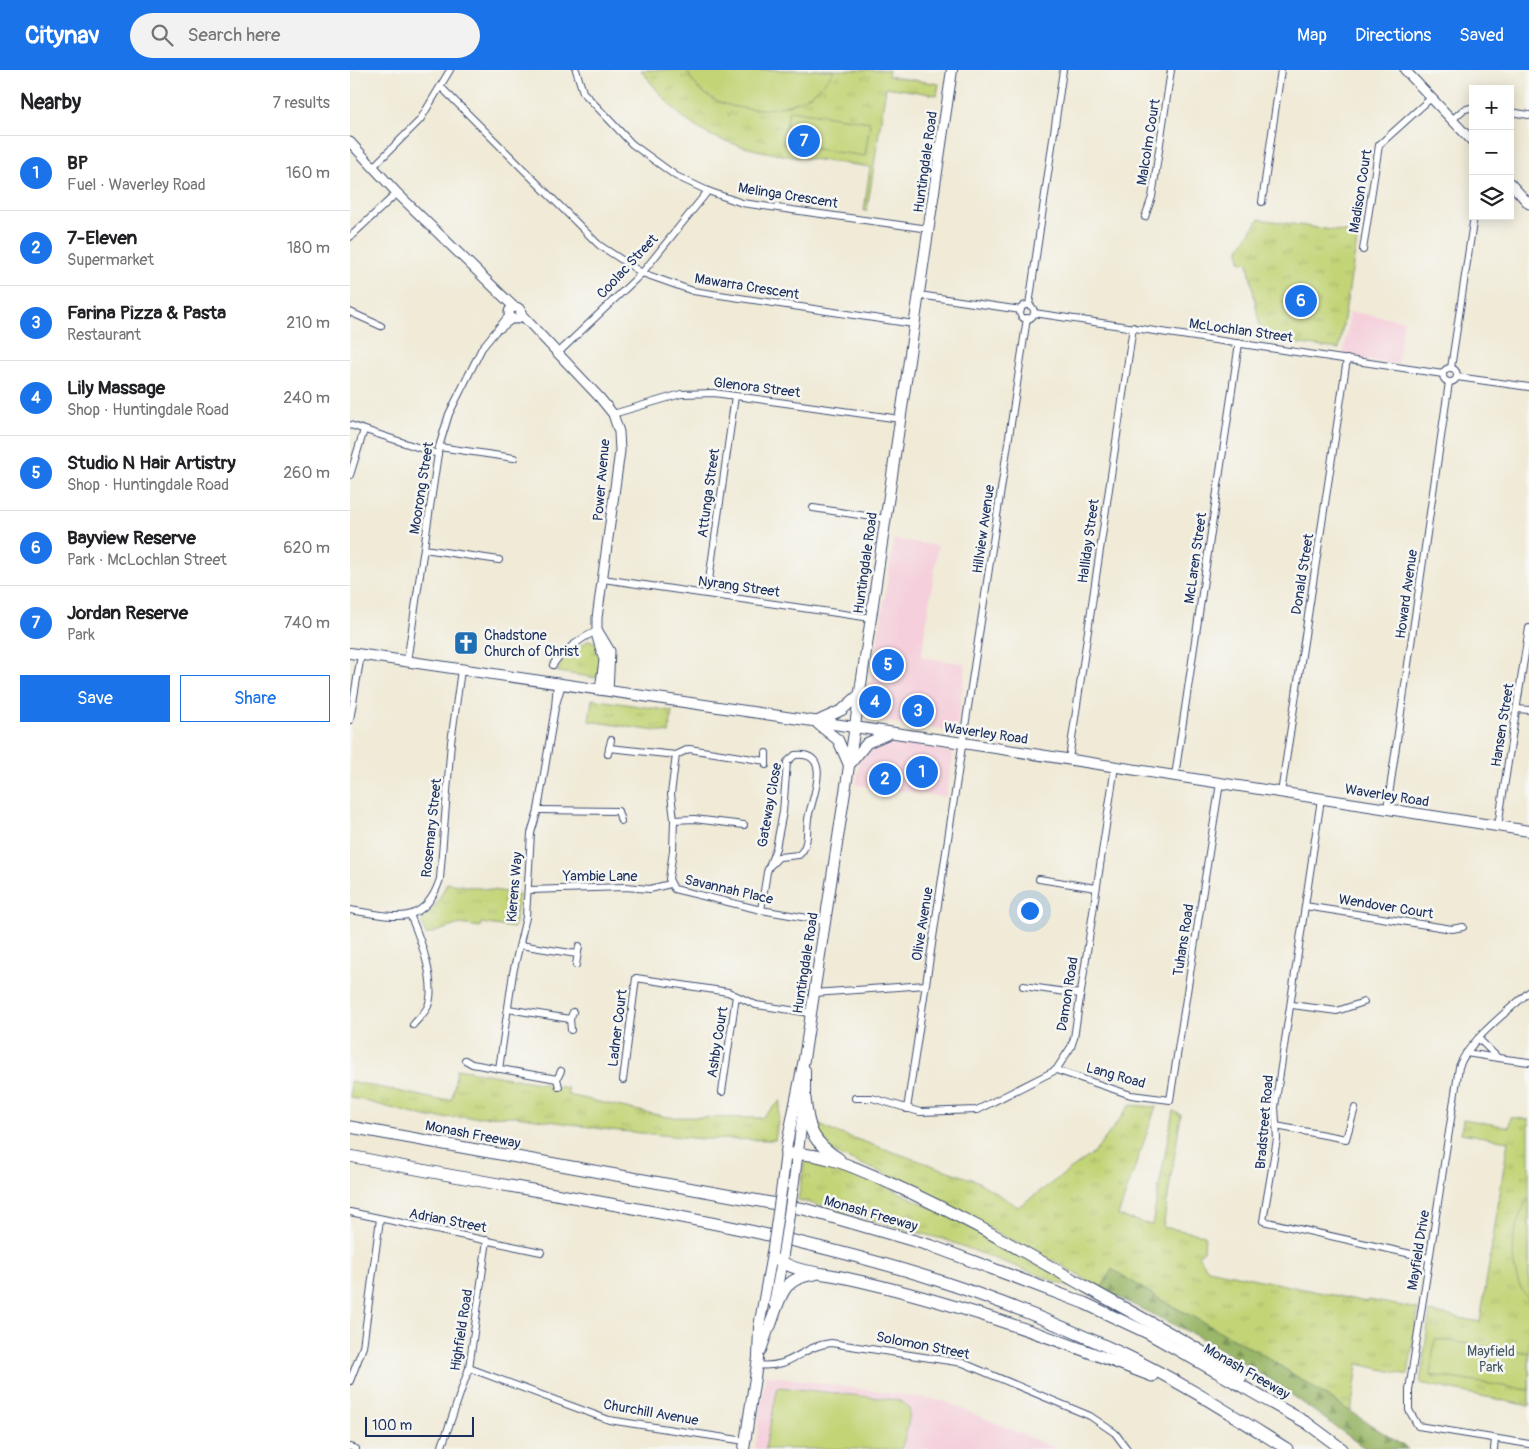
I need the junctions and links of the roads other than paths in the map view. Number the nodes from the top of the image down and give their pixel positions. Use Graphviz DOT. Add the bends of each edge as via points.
graph roads {
  1 [pos="450,70"];
  2 [pos="576,70"];
  3 [pos="952,70"];
  4 [pos="1063,70"];
  5 [pos="1171,70"];
  6 [pos="1281,70"];
  7 [pos="1405,70"];
  8 [pos="441,87"];
  9 [pos="1431,98"];
  10 [pos="1469,108"];
  11 [pos="1514,113"];
  12 [pos="1529,115"];
  13 [pos="1452,120"];
  14 [pos="1469,138"];
  15 [pos="350,142"];
  16 [pos="373,166"];
  17 [pos="1514,187"];
  18 [pos="708,191"];
  19 [pos="397,192"];
  20 [pos="1262,202"];
  21 [pos="1529,204"];
  22 [pos="1145,217"];
  23 [pos="1473,220"];
  24 [pos="928,228"];
  25 [pos="350,236"];
  26 [pos="1363,250"];
  27 [pos="642,272"];
  28 [pos="919,295"];
  29 [pos="1028,305"];
  30 [pos="1020,310"];
  31 [pos="350,312"];
  32 [pos="1034,313"];
  33 [pos="514,314"];
  34 [pos="1026,318"];
  35 [pos="914,324"];
  36 [pos="382,326"];
  37 [pos="1133,327"];
  38 [pos="1239,343"];
  39 [pos="558,353"];
  40 [pos="1347,359"];
  41 [pos="1451,368"];
  42 [pos="1443,374"];
  43 [pos="1457,377"];
  44 [pos="1449,382"];
  45 [pos="1529,387"];
  46 [pos="735,396"];
  47 [pos="612,414"];
  48 [pos="900,418"];
  49 [pos="350,425"];
  50 [pos="364,430"];
  51 [pos="438,451"];
  52 [pos="514,458"];
  53 [pos="350,475"];
  54 [pos="813,508"];
  55 [pos="886,519"];
  56 [pos="424,549"];
  57 [pos="499,560"];
  58 [pos="603,579"];
  59 [pos="707,594"];
  60 [pos="871,618"];
  61 [pos="1529,628"];
  62 [pos="598,631"];
  63 [pos="350,653"];
  64 [pos="361,655"];
  65 [pos="407,662"];
  66 [pos="553,665"];
  67 [pos="461,670"];
  68 [pos="559,684"];
  69 [pos="604,690"];
  70 [pos="860,694"];
  71 [pos="1517,708"];
  72 [pos="1529,710"];
  73 [pos="350,720"];
  74 [pos="814,722"];
  75 [pos="855,728"];
  76 [pos="891,733"];
  77 [pos="611,740"];
  78 [pos="963,743"];
  79 [pos="766,752"];
  80 [pos="676,755"];
  81 [pos="1069,759"];
  82 [pos="849,766"];
  83 [pos="1115,766"];
  84 [pos="1175,776"];
  85 [pos="1220,783"];
  86 [pos="1281,792"];
  87 [pos="1321,798"];
  88 [pos="1387,809"];
  89 [pos="538,810"];
  90 [pos="674,820"];
  91 [pos="621,821"];
  92 [pos="744,825"];
  93 [pos="1498,826"];
  94 [pos="1529,831"];
  95 [pos="770,866"];
  96 [pos="1039,879"];
  97 [pos="670,884"];
  98 [pos="1096,888"];
  99 [pos="529,890"];
  100 [pos="1305,906"];
  101 [pos="350,910"];
  102 [pos="761,910"];
  103 [pos="411,917"];
  104 [pos="825,921"];
  105 [pos="1463,927"];
  106 [pos="520,945"];
  107 [pos="579,946"];
  108 [pos="577,954"];
  109 [pos="576,965"];
  110 [pos="926,985"];
  111 [pos="1024,986"];
  112 [pos="1529,992"];
  113 [pos="814,993"];
  114 [pos="1080,994"];
  115 [pos="736,996"];
  116 [pos="1364,1002"];
  117 [pos="1292,1005"];
  118 [pos="508,1009"];
  119 [pos="811,1013"];
  120 [pos="413,1025"];
  121 [pos="571,1030"];
  122 [pos="1479,1039"];
  123 [pos="1466,1053"];
  124 [pos="1498,1058"];
  125 [pos="804,1059"];
  126 [pos="465,1060"];
  127 [pos="1529,1062"];
  128 [pos="499,1069"];
  129 [pos="1056,1070"];
  130 [pos="560,1071"];
  131 [pos="557,1079"];
  132 [pos="623,1080"];
  133 [pos="559,1087"];
  134 [pos="722,1092"];
  135 [pos="805,1098"];
  136 [pos="855,1098"];
  137 [pos="1170,1100"];
  138 [pos="1355,1108"];
  139 [pos="907,1109"];
  140 [pos="1276,1126"];
  141 [pos="350,1127"];
  142 [pos="799,1153"];
  143 [pos="786,1154"];
  144 [pos="350,1156"];
  145 [pos="849,1166"];
  146 [pos="350,1212"];
  147 [pos="380,1219"];
  148 [pos="487,1240"];
  149 [pos="541,1252"];
  150 [pos="1429,1258"];
  151 [pos="779,1259"];
  152 [pos="824,1273"];
  153 [pos="770,1326"];
  154 [pos="757,1361"];
  155 [pos="470,1368"];
  156 [pos="350,1381"];
  157 [pos="1198,1394"];
  158 [pos="1307,1423"];
  159 [pos="1495,1439"];
  160 [pos="1529,1444"];
  161 [pos="745,1445"];
  162 [pos="350,1447"];
  163 [pos="356,1449"];
  164 [pos="441,1449"];
  165 [pos="1127,1449"];
  166 [pos="1287,1449"];
  167 [pos="1342,1449"];
  168 [pos="1494,1449"];
  1 -- 8 [label="street"];
  2 -- 18 [label="street, Melinga Crescent" via="583,92 632,144 676,176"];
  3 -- 24 [label="main road, Huntingdale Road"];
  4 -- 29 [label="street"];
  5 -- 22 [label="street, Malcolm Court" via="1152,197"];
  6 -- 20 [label="street"];
  7 -- 9 [label="street"];
  8 -- 16 [label="street" via="420,120"];
  8 -- 27 [label="street, Mawarra Crescent" via="599,246"];
  9 -- 13 [label="street"];
  9 -- 26 [label="street, Madison Court" via="1379,145"];
  10 -- 13 [label="street"];
  11 -- 12 [label="street"];
  13 -- 14 [label="street"];
  15 -- 16 [label="street, Power Avenue"];
  16 -- 19 [label="street, Power Avenue"];
  17 -- 21 [label="street"];
  18 -- 24 [label="street, Melinga Crescent" via="742,203"];
  18 -- 27 [label="street, Coolac Street"];
  19 -- 25 [label="street"];
  19 -- 33 [label="street, Power Avenue" via="498,292"];
  23 -- 41 [label="street"];
  24 -- 28 [label="main road, Huntingdale Road"];
  27 -- 35 [label="street, Mawarra Crescent" via="693,291"];
  27 -- 39 [label="street, Coolac Street"];
  28 -- 30 [label="street"];
  28 -- 35 [label="main road, Huntingdale Road"];
  29 -- 30 [label="street"];
  29 -- 32 [label="street" via="1033,307"];
  30 -- 34 [label="street"];
  31 -- 36 [label="street"];
  32 -- 34 [label="street"];
  32 -- 37 [label="street, McLochlan Street"];
  33 -- 39 [label="street, Power Avenue"];
  33 -- 51 [label="street, Moorong Street" via="482,348 449,414"];
  34 -- 78 [label="street, Hillview Avenue"];
  35 -- 48 [label="main road, Huntingdale Road"];
  37 -- 38 [label="street, McLochlan Street"];
  37 -- 81 [label="street, Halliday Street"];
  38 -- 40 [label="street, McLochlan Street"];
  38 -- 84 [label="street, McLaren Street"];
  39 -- 47 [label="street, Power Avenue"];
  40 -- 42 [label="street, McLochlan Street"];
  40 -- 86 [label="street, Donald Street"];
  41 -- 42 [label="street"];
  41 -- 43 [label="street" via="1456,370"];
  42 -- 44 [label="street"];
  43 -- 44 [label="street"];
  43 -- 45 [label="street"];
  44 -- 88 [label="street, Howard Avenue"];
  46 -- 47 [label="street, Glenora Street" via="714,392 681,394"];
  46 -- 48 [label="street, Glenora Street"];
  46 -- 59 [label="street, Attunga Street"];
  47 -- 58 [label="street, Power Avenue" via="619,432 620,451"];
  48 -- 55 [label="main road, Huntingdale Road"];
  49 -- 50 [label="street"];
  50 -- 51 [label="street"];
  50 -- 53 [label="street"];
  51 -- 52 [label="street"];
  51 -- 56 [label="street, Moorong Street"];
  54 -- 55 [label="street"];
  55 -- 60 [label="main road, Huntingdale Road"];
  56 -- 57 [label="street"];
  56 -- 65 [label="street, Moorong Street"];
  58 -- 59 [label="street, Nyrang Street"];
  58 -- 62 [label="street, Power Avenue"];
  59 -- 60 [label="street, Nyrang Street"];
  60 -- 70 [label="main road, Huntingdale Road"];
  61 -- 71 [label="street, Hansen Street"];
  62 -- 66 [label="street" via="557,658"];
  62 -- 69 [label="street, Power Avenue" via="604,660"];
  63 -- 64 [label="main road, Waverley Road"];
  64 -- 65 [label="main road, Waverley Road"];
  64 -- 73 [label="street"];
  65 -- 67 [label="main road, Waverley Road"];
  67 -- 68 [label="main road, Waverley Road"];
  67 -- 103 [label="street, Rosemary Street" via="451,742 440,879 435,895"];
  68 -- 69 [label="main road, Waverley Road"];
  68 -- 89 [label="street, Kierens Way"];
  69 -- 74 [label="main road, Waverley Road"];
  70 -- 74 [label="main road" via="830,717"];
  70 -- 75 [label="main road, Huntingdale Road"];
  71 -- 72 [label="street"];
  71 -- 93 [label="street, Hansen Street"];
  74 -- 75 [label="main road, Waverley Road"];
  74 -- 82 [label="main road" via="838,740"];
  75 -- 76 [label="main road, Waverley Road"];
  75 -- 82 [label="main road, Huntingdale Road"];
  76 -- 78 [label="main road, Waverley Road"];
  76 -- 82 [label="main road" via="867,743"];
  77 -- 80 [label="street" via="609,751"];
  78 -- 81 [label="main road, Waverley Road"];
  78 -- 110 [label="street, Olive Avenue"];
  79 -- 80 [label="street" via="766,763 689,749"];
  80 -- 90 [label="street, Savannah Place" via="671,794"];
  81 -- 83 [label="main road, Waverley Road"];
  82 -- 104 [label="main road, Huntingdale Road"];
  83 -- 84 [label="main road, Waverley Road"];
  83 -- 98 [label="street, Damon Road"];
  84 -- 85 [label="main road, Waverley Road"];
  85 -- 86 [label="main road, Waverley Road"];
  85 -- 137 [label="street, Tuhans Road"];
  86 -- 87 [label="main road, Waverley Road"];
  87 -- 88 [label="main road, Waverley Road"];
  87 -- 100 [label="street, Bradstreet Road"];
  88 -- 93 [label="main road, Waverley Road"];
  89 -- 91 [label="street" via="618,811"];
  89 -- 99 [label="street, Kierens Way" via="531,832"];
  90 -- 92 [label="street"];
  90 -- 97 [label="street, Savannah Place"];
  93 -- 94 [label="main road, Waverley Road"];
  95 -- 95 [label="street, Gateway Close" via="783,812 787,762 795,755 809,756 815,760 818,771 808,816 806,845 799,854 779,857"];
  95 -- 102 [label="street, Gateway Close"];
  96 -- 98 [label="street"];
  97 -- 99 [label="street, Yambie Lane" via="650,889"];
  97 -- 102 [label="street, Savannah Place" via="680,892"];
  98 -- 114 [label="street, Damon Road"];
  99 -- 106 [label="street, Kierens Way"];
  100 -- 105 [label="street, Wendover Court" via="1452,929"];
  100 -- 117 [label="street, Bradstreet Road"];
  101 -- 103 [label="street"];
  102 -- 104 [label="street, Savannah Place"];
  103 -- 120 [label="street" via="430,985 428,1006"];
  104 -- 113 [label="main road, Huntingdale Road"];
  106 -- 108 [label="street"];
  106 -- 118 [label="street, Kierens Way"];
  107 -- 108 [label="street"];
  108 -- 109 [label="street"];
  110 -- 113 [label="street"];
  110 -- 139 [label="street, Olive Avenue"];
  111 -- 114 [label="street"];
  112 -- 122 [label="street, Mayfield Drive"];
  113 -- 119 [label="main road, Huntingdale Road"];
  114 -- 129 [label="street, Damon Road" via="1071,1047"];
  115 -- 119 [label="street" via="756,1005"];
  115 -- 132 [label="street, Ladner Court" via="636,978"];
  115 -- 134 [label="street, Ashby Court"];
  116 -- 117 [label="street" via="1336,1011"];
  117 -- 140 [label="street, Bradstreet Road" via="1275,1107"];
  118 -- 121 [label="street" via="571,1015"];
  118 -- 128 [label="street, Kierens Way"];
  119 -- 125 [label="main road, Huntingdale Road"];
  122 -- 123 [label="street, Mayfield Drive"];
  122 -- 124 [label="street"];
  123 -- 124 [label="street"];
  123 -- 150 [label="street, Mayfield Drive" via="1459,1067"];
  124 -- 127 [label="street"];
  125 -- 135 [label="main road, Huntingdale Road"];
  125 -- 143 [label="main road, Huntingdale Road"];
  126 -- 128 [label="street"];
  128 -- 131 [label="street"];
  129 -- 137 [label="street, Lang Road" via="1132,1095"];
  129 -- 139 [label="street" via="977,1110 920,1112"];
  130 -- 131 [label="street"];
  131 -- 133 [label="street"];
  135 -- 142 [label="main road, Huntingdale Road"];
  135 -- 145 [label="highway" via="806,1116 813,1137 830,1154"];
  136 -- 139 [label="street" via="872,1098"];
  138 -- 140 [label="street" via="1346,1139"];
  140 -- 150 [label="street, Bradstreet Road" via="1277,1139 1263,1221"];
  141 -- 158 [label="highway, Monash Freeway" via="804,1209 932,1246 1084,1303 1148,1333"];
  142 -- 143 [label="highway"];
  142 -- 145 [label="highway"];
  142 -- 151 [label="main road, Huntingdale Road, bridge"];
  143 -- 151 [label="main road, Huntingdale Road, bridge"];
  144 -- 157 [label="highway" via="726,1224 841,1252 937,1280 1012,1307 1125,1354"];
  145 -- 158 [label="highway" via="986,1230 1170,1333 1224,1365"];
  146 -- 147 [label="street, Adrian Street"];
  147 -- 148 [label="street, Adrian Street"];
  147 -- 156 [label="street" via="363,1347"];
  148 -- 149 [label="street, Adrian Street"];
  148 -- 155 [label="street, Highfield Road"];
  150 -- 159 [label="street, Mayfield Drive" via="1410,1410 1418,1426"];
  151 -- 152 [label="highway"];
  151 -- 153 [label="main road, Huntingdale Road"];
  151 -- 154 [label="main road, Huntingdale Road" via="759,1327"];
  152 -- 153 [label="highway" via="792,1280"];
  152 -- 157 [label="highway" via="1003,1321"];
  153 -- 154 [label="main road, Huntingdale Road"];
  154 -- 161 [label="main road, Huntingdale Road"];
  154 -- 165 [label="street, Solomon Street" via="781,1365 815,1346 831,1343 952,1361 1090,1416 1108,1427"];
  155 -- 161 [label="street, Churchill Avenue" via="609,1420"];
  155 -- 164 [label="street, Highfield Road"];
  157 -- 166 [label="highway"];
  158 -- 167 [label="highway, Monash Freeway"];
  159 -- 160 [label="street, Mayfield Drive"];
  159 -- 168 [label="street"];
  162 -- 163 [label="street"];
}
